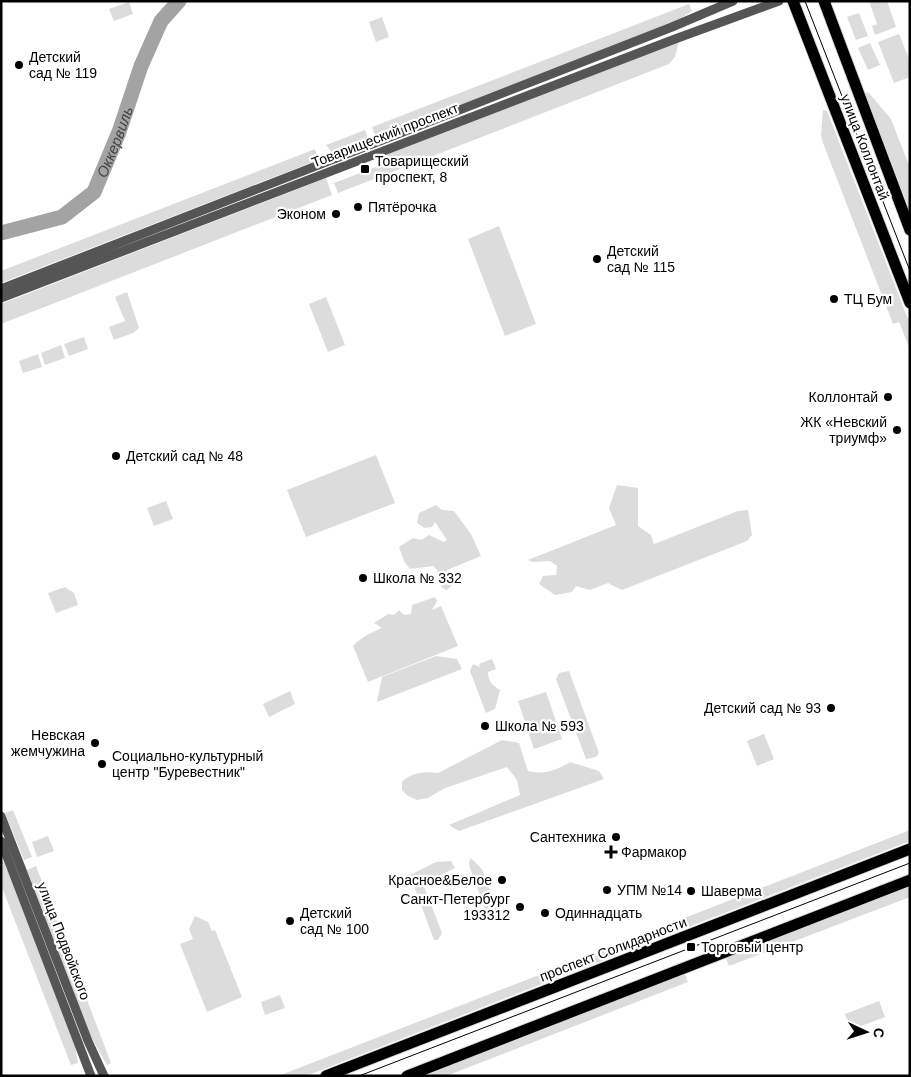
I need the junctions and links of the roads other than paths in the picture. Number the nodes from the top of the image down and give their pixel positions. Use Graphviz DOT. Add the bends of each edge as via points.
graph roads {
  1 [pos="733,1"];
  2 [pos="779,1"];
  3 [pos="793,1"];
  4 [pos="824,1"];
  5 [pos="910,230"];
  6 [pos="1,289"];
  7 [pos="1,298"];
  8 [pos="910,303"];
  9 [pos="1,816"];
  10 [pos="1,841"];
  11 [pos="910,850"];
  12 [pos="910,880"];
  13 [pos="91,1076"];
  14 [pos="104,1076"];
  15 [pos="326,1076"];
  16 [pos="407,1076"];
  1 -- 6 [label="street, Товарищеский проспект" via="672,28"];
  2 -- 7 [label="street, Товарищеский проспект" via="675,38"];
  3 -- 8 [label="main road, улица Коллонтай"];
  4 -- 5 [label="main road, улица Коллонтай"];
  9 -- 14 [label="street, улица Подвойского"];
  10 -- 13 [label="street, улица Подвойского"];
  11 -- 15 [label="main road, проспект Солидарности"];
  12 -- 16 [label="main road"];
}
